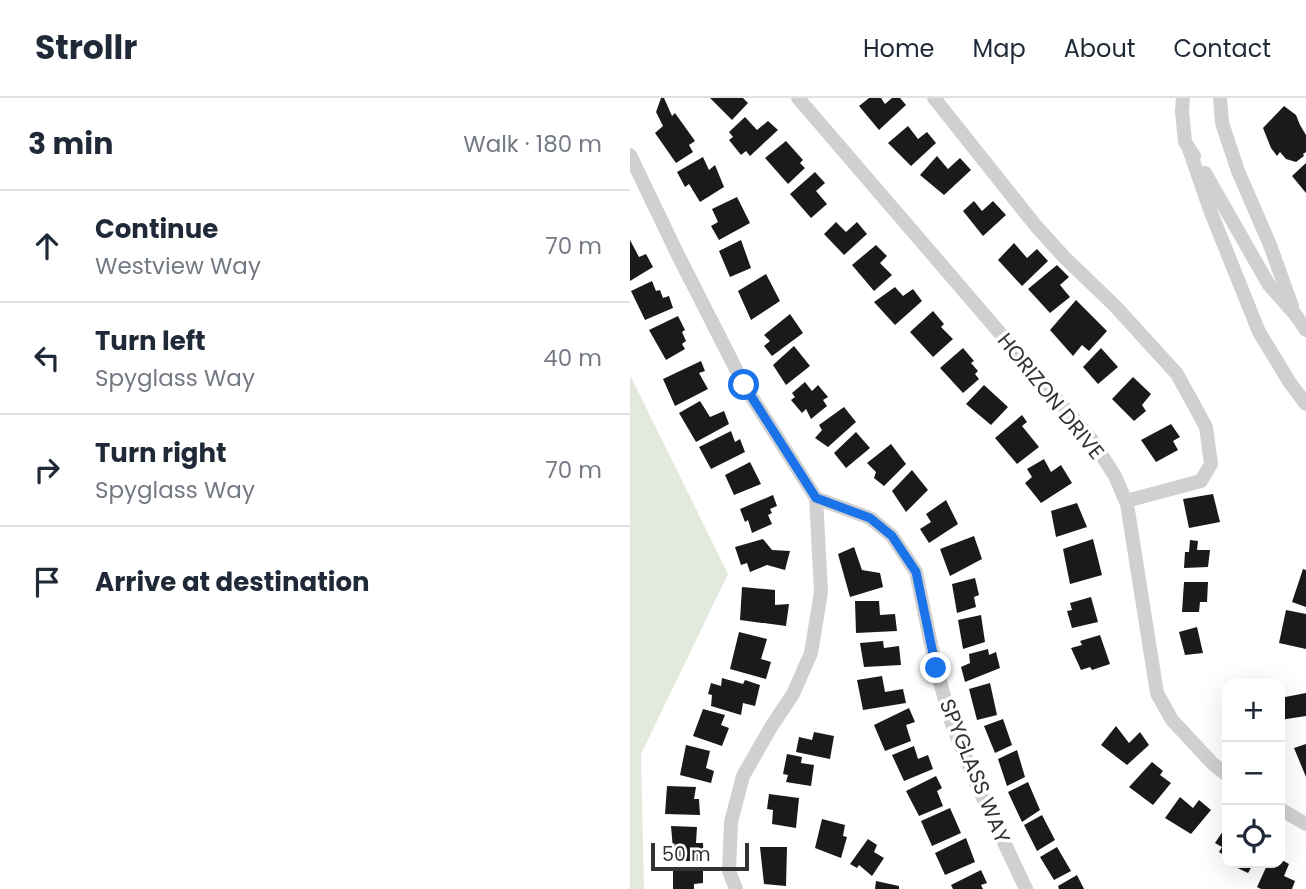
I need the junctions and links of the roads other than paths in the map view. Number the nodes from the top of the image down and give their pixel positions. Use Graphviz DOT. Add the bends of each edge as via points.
graph roads {
  1 [pos="798,98"];
  2 [pos="934,98"];
  3 [pos="1183,98"];
  4 [pos="1220,98"];
  5 [pos="1189,149"];
  6 [pos="630,155"];
  7 [pos="1295,314"];
  8 [pos="1306,330"];
  9 [pos="1306,404"];
  10 [pos="816,498"];
  11 [pos="1126,501"];
  12 [pos="1222,771"];
  13 [pos="1285,812"];
  14 [pos="1306,824"];
  15 [pos="736,889"];
  16 [pos="1026,889"];
  1 -- 11 [label="street, HORIZON DRIVE" via="1091,440"];
  2 -- 11 [label="street" via="1057,250 1177,373 1206,427 1211,464 1201,481"];
  3 -- 5 [label="street"];
  4 -- 7 [label="street" via="1222,123 1234,159"];
  5 -- 7 [label="street" via="1269,285"];
  5 -- 9 [label="street" via="1259,332"];
  6 -- 10 [label="street" via="744,385"];
  7 -- 8 [label="street"];
  10 -- 15 [label="street" via="821,592 811,653 793,694 743,776 731,822 729,872"];
  10 -- 16 [label="street, SPYGLASS WAY" via="870,518 892,536 916,572 952,724"];
  11 -- 12 [label="street, HORIZON DRIVE" via="1157,693 1172,720"];
  13 -- 14 [label="street"];
}
